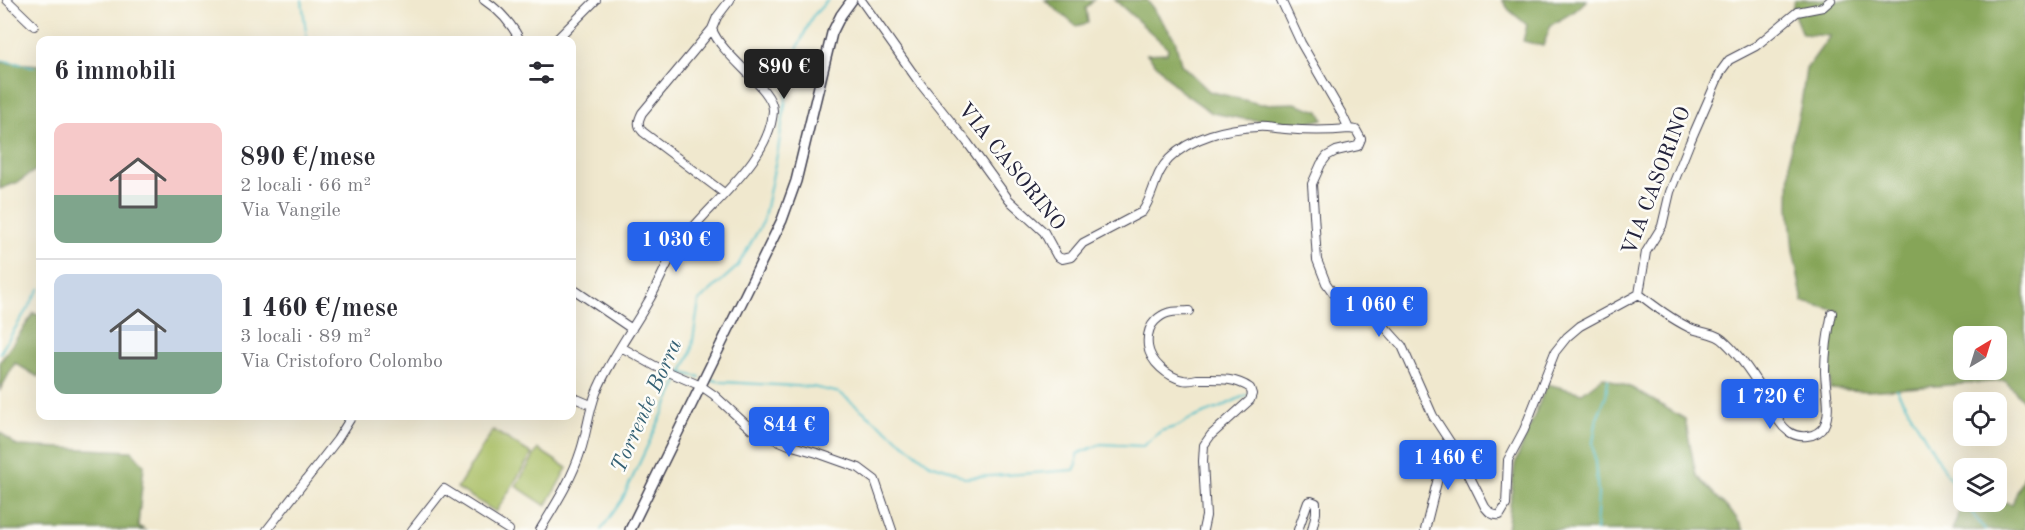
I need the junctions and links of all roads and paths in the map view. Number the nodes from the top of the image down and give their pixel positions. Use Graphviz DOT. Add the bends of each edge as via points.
graph roads {
  1 [pos="7,0"];
  2 [pos="484,0"];
  3 [pos="596,0"];
  4 [pos="730,0"];
  5 [pos="852,0"];
  6 [pos="861,0"];
  7 [pos="1281,0"];
  8 [pos="1831,0"];
  9 [pos="34,26"];
  10 [pos="712,29"];
  11 [pos="518,36"];
  12 [pos="560,36"];
  13 [pos="1349,129"];
  14 [pos="724,193"];
  15 [pos="576,291"];
  16 [pos="1639,294"];
  17 [pos="1188,311"];
  18 [pos="1832,313"];
  19 [pos="632,329"];
  20 [pos="621,347"];
  21 [pos="701,386"];
  22 [pos="576,399"];
  23 [pos="591,405"];
  24 [pos="350,420"];
  25 [pos="1451,445"];
  26 [pos="267,530"];
  27 [pos="412,530"];
  28 [pos="508,530"];
  29 [pos="540,530"];
  30 [pos="630,530"];
  31 [pos="892,530"];
  32 [pos="1203,530"];
  33 [pos="1298,530"];
  34 [pos="1312,530"];
  35 [pos="1425,530"];
  1 -- 9 [label="street"];
  2 -- 11 [label="street" via="499,10"];
  3 -- 12 [label="street"];
  4 -- 10 [label="street"];
  5 -- 21 [label="street" via="832,33 796,181 782,220"];
  6 -- 13 [label="street, VIA CASORINO" via="1009,200 1044,232 1062,259 1071,257 1083,243 1142,212 1160,170 1192,143 1259,126"];
  7 -- 13 [label="street" via="1300,43"];
  8 -- 16 [label="street, VIA CASORINO" via="1823,7 1797,12 1730,60 1721,71 1670,192 1662,226 1646,252"];
  10 -- 14 [label="street" via="733,60 765,91 773,110 759,151"];
  10 -- 14 [label="street" via="638,121 643,132"];
  13 -- 25 [label="street" via="1359,135 1358,146 1327,156 1312,184 1317,260 1333,293 1365,305 1402,346 1433,416"];
  14 -- 19 [label="street" via="679,244"];
  15 -- 19 [label="street"];
  16 -- 18 [label="street" via="1689,328 1724,340 1779,421 1788,432 1801,437 1815,435 1824,426 1826,348"];
  16 -- 25 [label="street" via="1580,326 1555,352 1508,459 1506,505 1500,515 1485,507"];
  17 -- 32 [label="street" via="1166,312 1153,323 1148,334 1149,350 1156,362 1183,380 1240,381 1252,394 1204,445"];
  19 -- 20 [label="street"];
  20 -- 21 [label="street"];
  20 -- 23 [label="street"];
  21 -- 30 [label="street"];
  21 -- 31 [label="street" via="751,429 859,468 874,480"];
  22 -- 23 [label="street"];
  23 -- 29 [label="street" via="578,459"];
  24 -- 26 [label="street"];
  25 -- 35 [label="street"];
  27 -- 28 [label="street" via="444,489"];
  33 -- 34 [label="street" via="1311,501 1316,503"];
}
